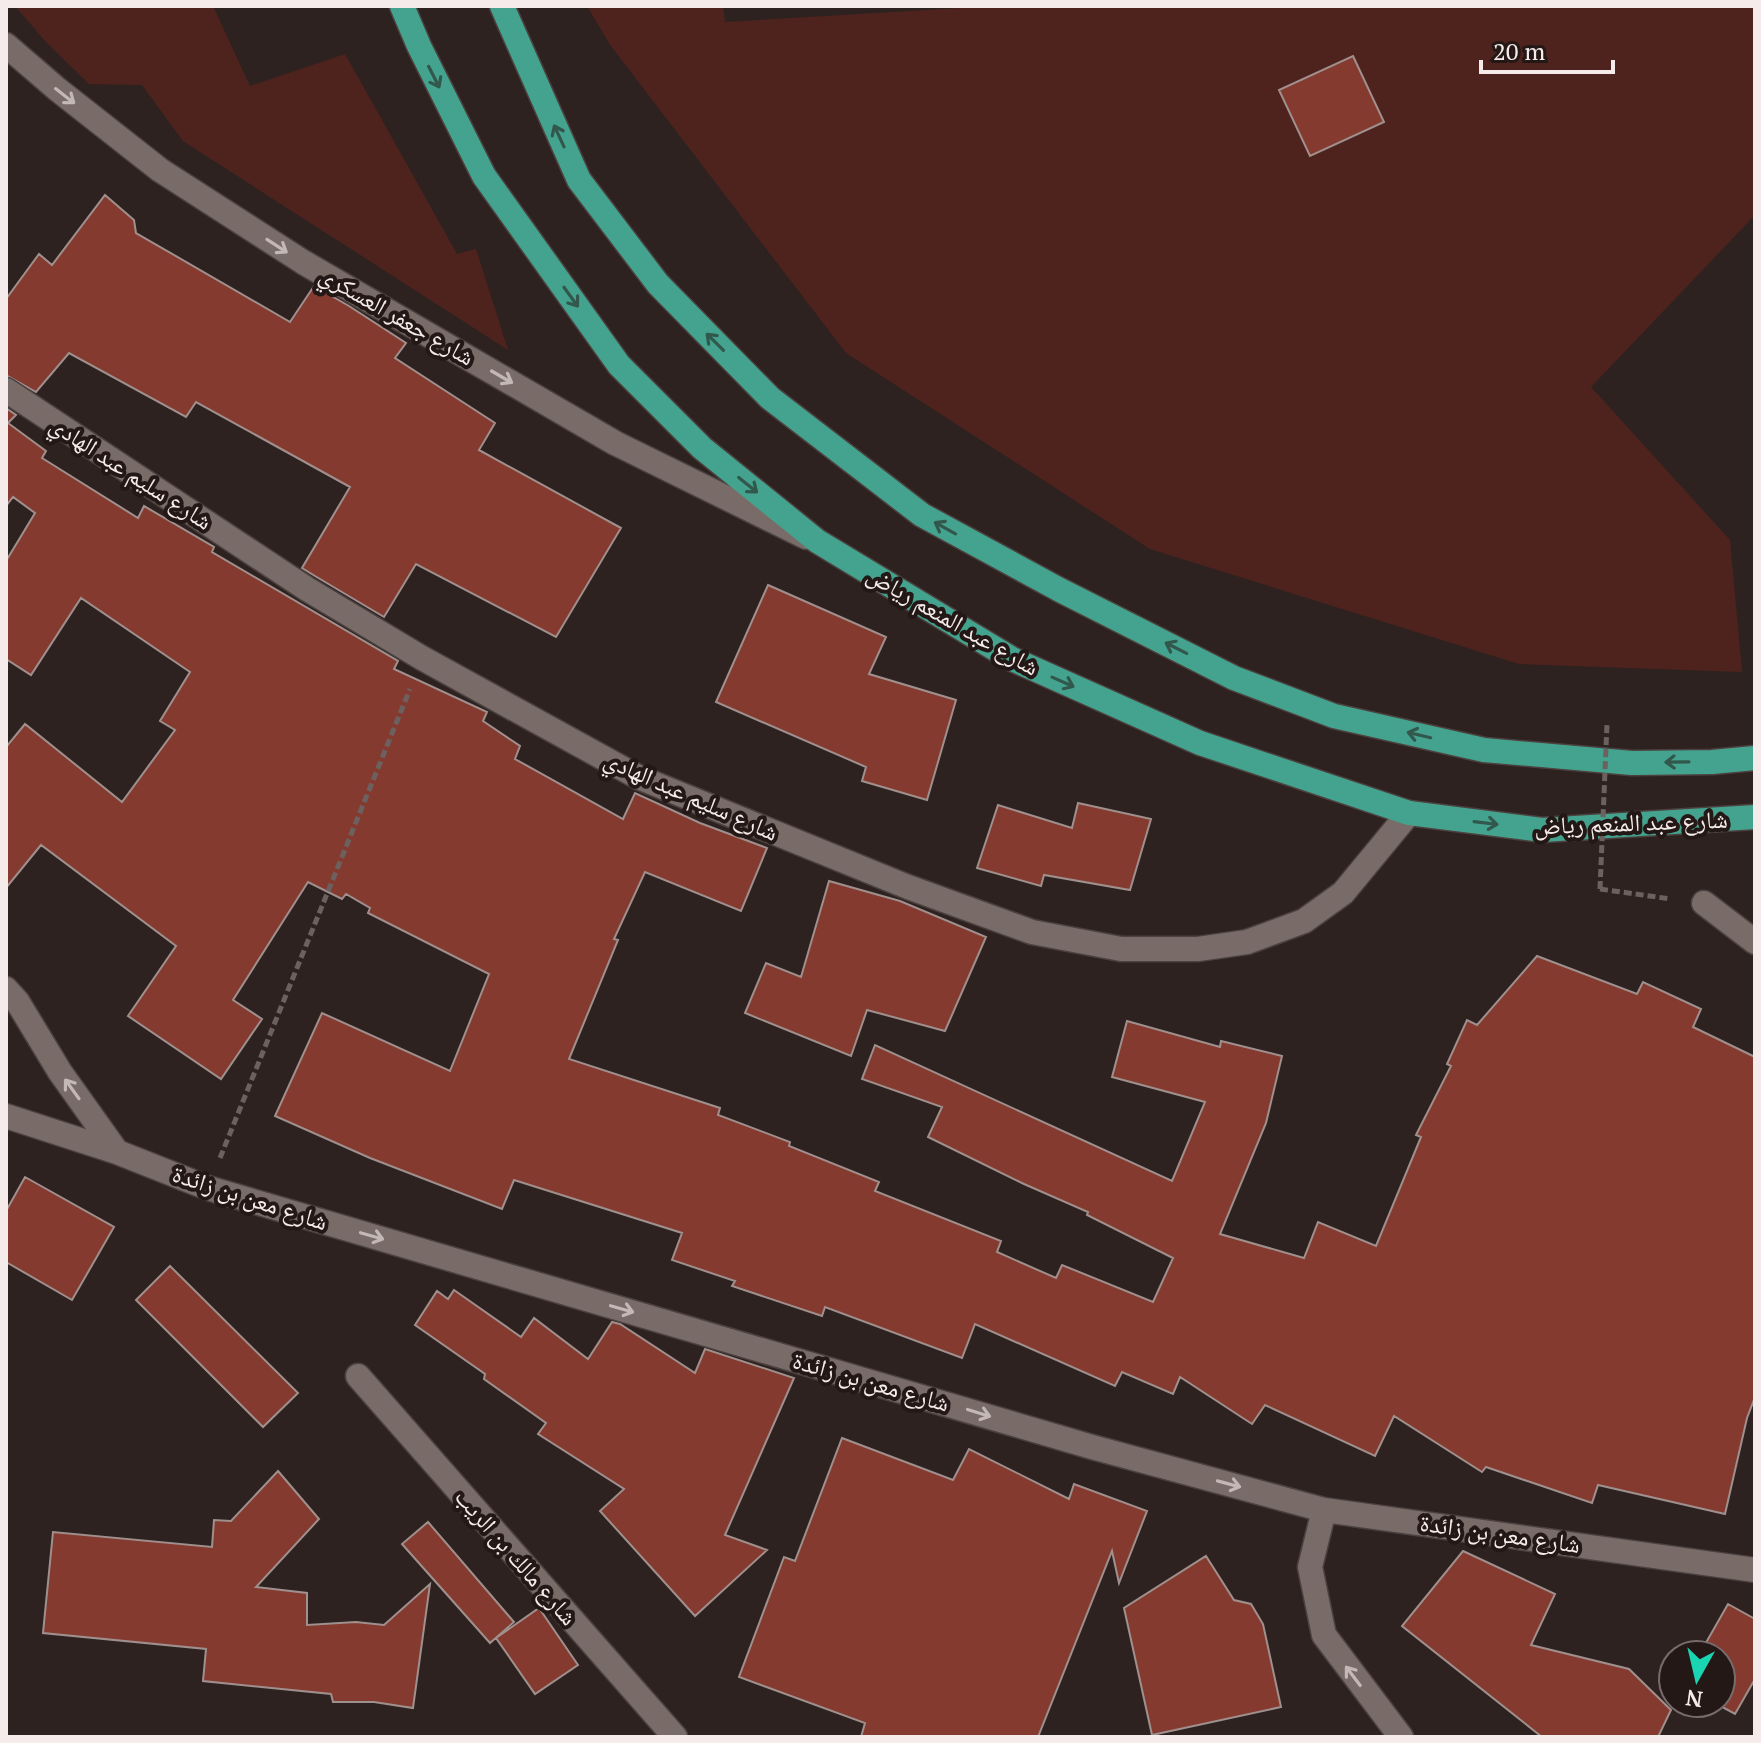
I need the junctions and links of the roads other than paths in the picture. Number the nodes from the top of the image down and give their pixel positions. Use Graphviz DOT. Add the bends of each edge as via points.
graph roads {
  1 [pos="402,6"];
  2 [pos="502,6"];
  3 [pos="6,45"];
  4 [pos="6,390"];
  5 [pos="817,541"];
  6 [pos="1755,758"];
  7 [pos="1409,813"];
  8 [pos="1755,817"];
  9 [pos="1704,903"];
  10 [pos="1755,942"];
  11 [pos="6,989"];
  12 [pos="6,1116"];
  13 [pos="117,1152"];
  14 [pos="358,1376"];
  15 [pos="1324,1510"];
  16 [pos="1755,1570"];
  17 [pos="675,1737"];
  18 [pos="1401,1737"];
  1 -- 5 [label="main road, شارع عبد المنعم رياض, one-way" via="484,176 619,365 702,448"];
  6 -- 2 [label="main road, one-way" via="1632,763 1484,750 1334,716 1234,678 922,515 770,398 658,284 579,180"];
  3 -- 5 [label="street, شارع جعفر العسكري, one-way" via="160,170 303,262 615,443"];
  4 -- 7 [label="street, شارع سليم عبد الهادي" via="307,589 638,777 1032,932 1121,949 1198,949 1247,942 1304,921 1343,893"];
  5 -- 7 [label="main road, شارع عبد المنعم رياض, one-way" via="1012,659 1200,743"];
  7 -- 8 [label="main road, شارع عبد المنعم رياض, one-way" via="1542,830"];
  9 -- 10 [label="street"];
  13 -- 11 [label="street, one-way"];
  12 -- 13 [label="street, شارع معن بن زائدة"];
  13 -- 15 [label="street, شارع معن بن زائدة, one-way" via="208,1188"];
  14 -- 17 [label="street, شارع مالك بن الريب"];
  15 -- 16 [label="street, شارع معن بن زائدة"];
  18 -- 15 [label="street, one-way" via="1324,1635 1310,1567"];
}
